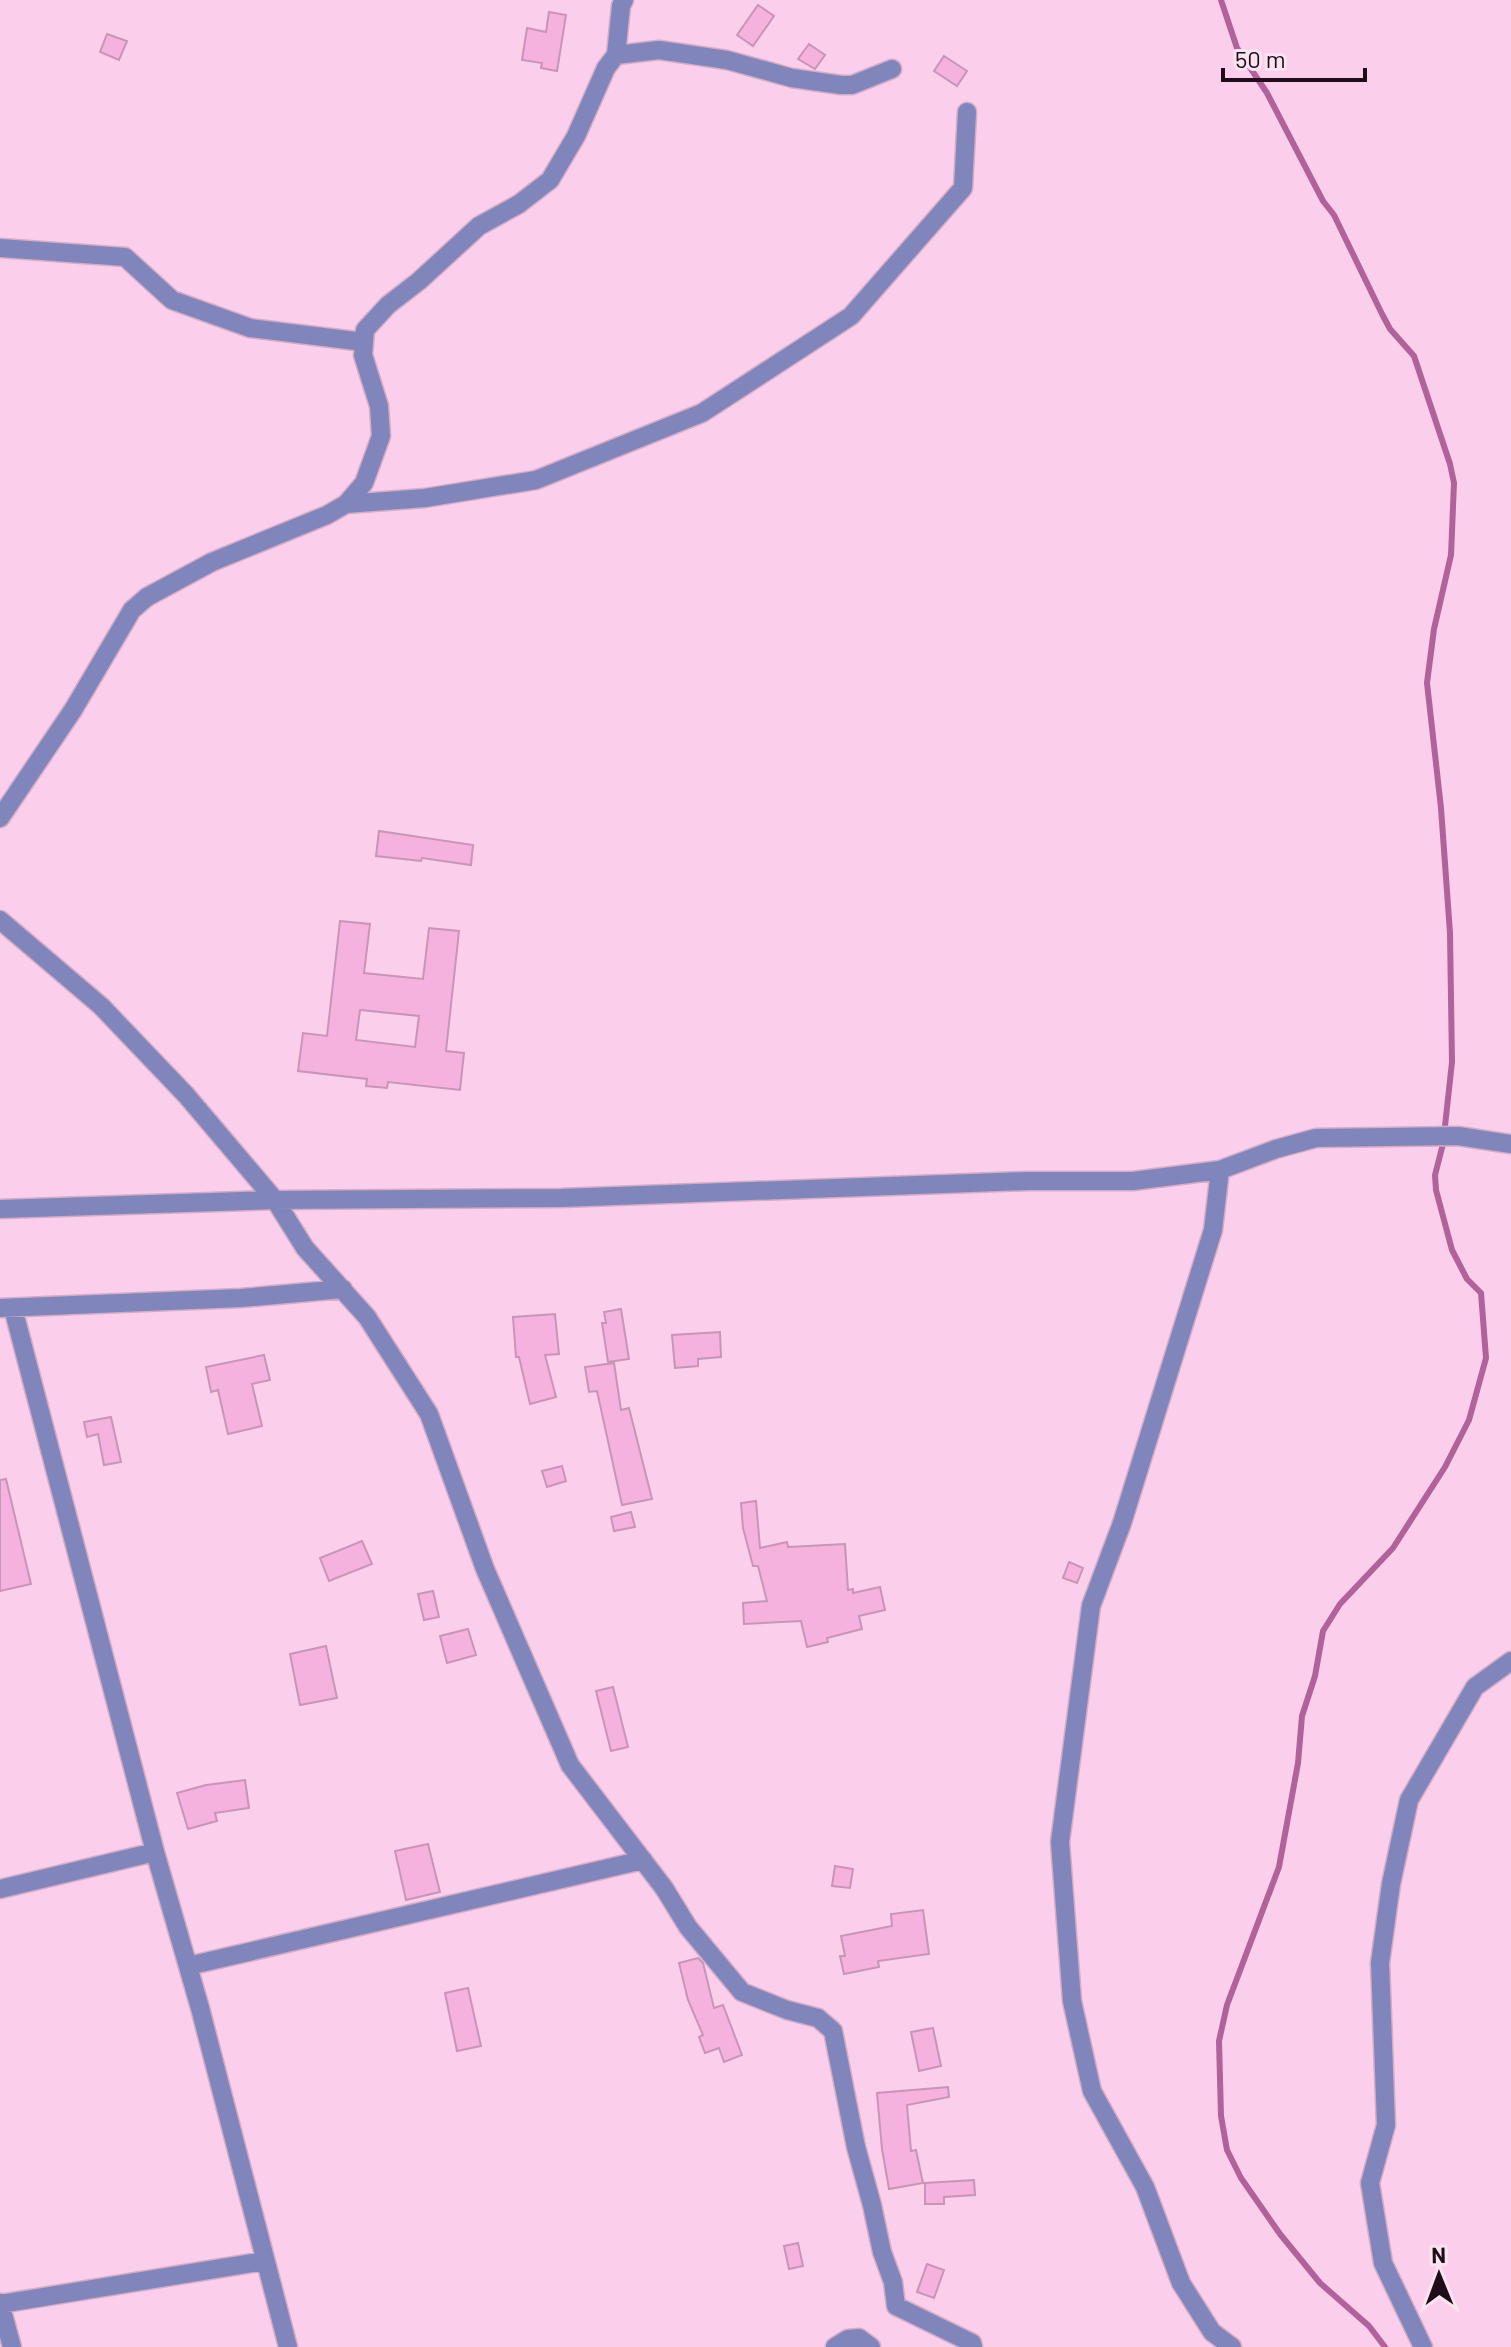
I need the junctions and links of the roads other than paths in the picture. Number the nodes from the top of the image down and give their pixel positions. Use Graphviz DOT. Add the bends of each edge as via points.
graph roads {
  1 [pos="624,0"];
  2 [pos="616,55"];
  3 [pos="892,69"];
  4 [pos="967,112"];
  5 [pos="0,248"];
  6 [pos="364,342"];
  7 [pos="346,504"];
  8 [pos="0,818"];
  9 [pos="0,920"];
  10 [pos="1511,1144"];
  11 [pos="1220,1170"];
  12 [pos="275,1200"];
  13 [pos="0,1209"];
  14 [pos="343,1289"];
  15 [pos="6,1308"];
  16 [pos="1511,1661"];
  17 [pos="155,1852"];
  18 [pos="643,1860"];
  19 [pos="0,1889"];
  20 [pos="188,1966"];
  21 [pos="265,2261"];
  22 [pos="0,2304"];
  23 [pos="12,2347"];
  24 [pos="288,2347"];
  25 [pos="835,2347"];
  26 [pos="871,2347"];
  27 [pos="973,2347"];
  28 [pos="1232,2347"];
  29 [pos="1423,2347"];
  1 -- 2 [label="street"];
  2 -- 3 [label="street" via="659,50 841,85"];
  2 -- 6 [label="street" via="550,180 479,226 388,305 365,330"];
  4 -- 7 [label="street" via="963,188 851,316 702,413 536,480"];
  5 -- 6 [label="street" via="125,257 172,300 237,324"];
  6 -- 7 [label="street" via="381,436 364,483"];
  7 -- 8 [label="street" via="212,562 132,610"];
  9 -- 12 [label="street" via="101,1006"];
  10 -- 11 [label="street" via="1458,1136 1316,1138"];
  11 -- 12 [label="street" via="1133,1181 561,1198"];
  11 -- 28 [label="street" via="1213,1230 1091,1606 1060,1842 1072,2001 1092,2091 1145,2187 1181,2283 1212,2332"];
  12 -- 13 [label="street"];
  12 -- 14 [label="street" via="305,1248"];
  14 -- 15 [label="street"];
  14 -- 18 [label="street" via="429,1414 485,1569 570,1765"];
  15 -- 17 [label="street"];
  16 -- 29 [label="street" via="1475,1687 1409,1800 1380,1963 1386,2125 1370,2183 1383,2263"];
  17 -- 19 [label="street"];
  17 -- 20 [label="street"];
  18 -- 20 [label="street"];
  18 -- 27 [label="street" via="688,1927 742,1992 818,2018 833,2031 896,2306"];
  20 -- 21 [label="street"];
  21 -- 22 [label="street"];
  21 -- 24 [label="street"];
  22 -- 23 [label="street"];
  25 -- 26 [label="street" via="859,2338"];
}
